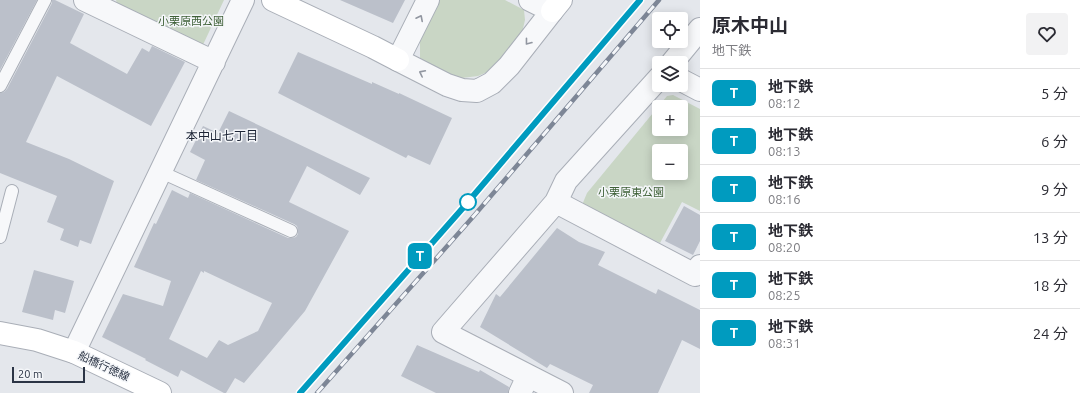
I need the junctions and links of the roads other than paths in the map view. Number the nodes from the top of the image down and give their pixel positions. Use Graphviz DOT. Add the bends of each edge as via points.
graph roads {
  1 [pos="45,0"];
  2 [pos="243,0"];
  3 [pos="273,0"];
  4 [pos="428,0"];
  5 [pos="530,0"];
  6 [pos="97,3"];
  7 [pos="557,6"];
  8 [pos="700,29"];
  9 [pos="678,56"];
  10 [pos="398,60"];
  11 [pos="214,62"];
  12 [pos="688,84"];
  13 [pos="0,86"];
  14 [pos="652,86"];
  15 [pos="700,90"];
  16 [pos="161,172"];
  17 [pos="12,191"];
  18 [pos="556,202"];
  19 [pos="290,231"];
  20 [pos="0,237"];
  21 [pos="700,266"];
  22 [pos="0,333"];
  23 [pos="74,352"];
  24 [pos="524,384"];
  25 [pos="160,393"];
  26 [pos="562,393"];
  1 -- 13 [label="lane"];
  2 -- 11 [label="street"];
  3 -- 10 [label="main road"];
  10 -- 4 [label="street, one-way"];
  5 -- 7 [label="street"];
  6 -- 11 [label="street"];
  7 -- 10 [label="street, one-way" via="509,66 492,82 477,91 447,85"];
  8 -- 9 [label="street"];
  11 -- 16 [label="street"];
  12 -- 15 [label="street"];
  14 -- 18 [label="street" via="566,181"];
  16 -- 19 [label="lane"];
  16 -- 23 [label="street"];
  17 -- 20 [label="lane"];
  18 -- 21 [label="street" via="695,275"];
  18 -- 24 [label="street" via="443,332"];
  22 -- 23 [label="main road, 船橋行徳線" via="37,340"];
  23 -- 25 [label="main road, 船橋行徳線"];
  24 -- 26 [label="street"];
}
